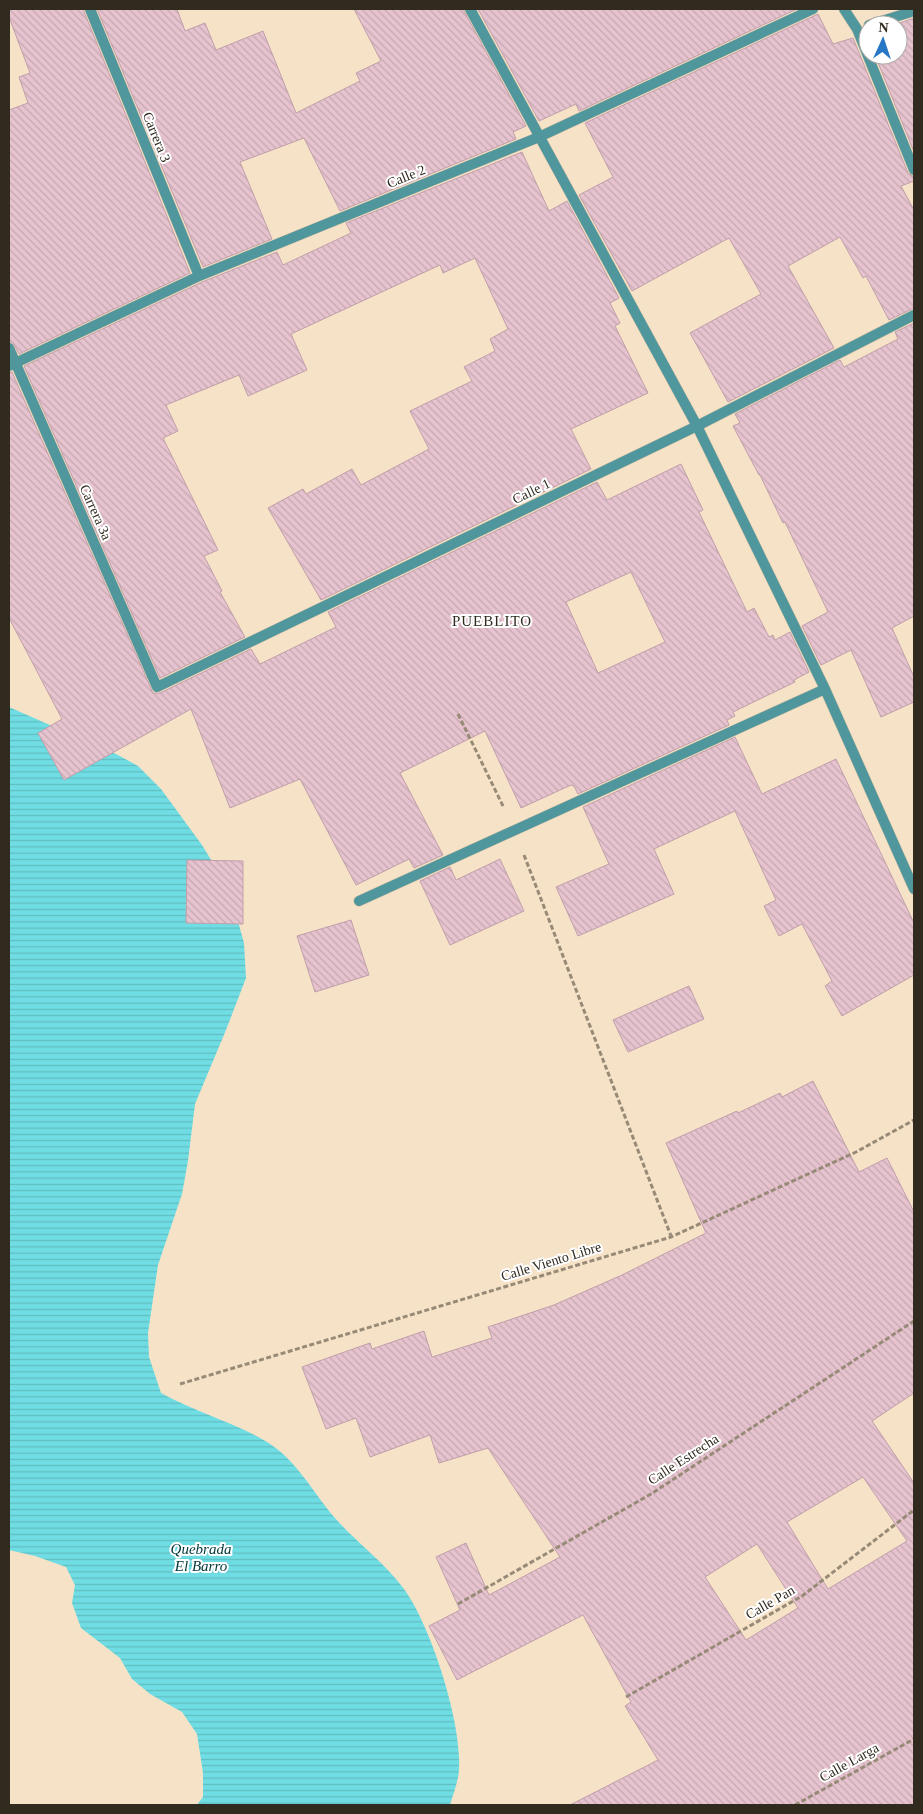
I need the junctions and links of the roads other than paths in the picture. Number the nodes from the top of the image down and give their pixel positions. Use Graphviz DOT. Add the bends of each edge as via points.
graph roads {
  1 [pos="90,9"];
  2 [pos="470,9"];
  3 [pos="813,9"];
  4 [pos="844,9"];
  5 [pos="914,11"];
  6 [pos="901,15"];
  7 [pos="856,29"];
  8 [pos="539,137"];
  9 [pos="914,170"];
  10 [pos="199,276"];
  11 [pos="914,315"];
  12 [pos="9,348"];
  13 [pos="12,365"];
  14 [pos="697,426"];
  15 [pos="157,687"];
  16 [pos="825,689"];
  17 [pos="914,889"];
  18 [pos="358,901"];
  1 -- 10 [label="street, Carrera 3"];
  2 -- 8 [label="street"];
  3 -- 8 [label="street, Calle 2"];
  4 -- 7 [label="street"];
  5 -- 6 [label="street"];
  7 -- 9 [label="street"];
  8 -- 10 [label="street, Calle 2"];
  8 -- 14 [label="street"];
  10 -- 13 [label="street, Calle 2"];
  11 -- 14 [label="street, Calle 1"];
  12 -- 13 [label="street, Carrera 3a"];
  13 -- 15 [label="street, Carrera 3a"];
  14 -- 15 [label="street, Calle 1"];
  14 -- 16 [label="street"];
  16 -- 17 [label="street"];
  16 -- 18 [label="street"];
}
